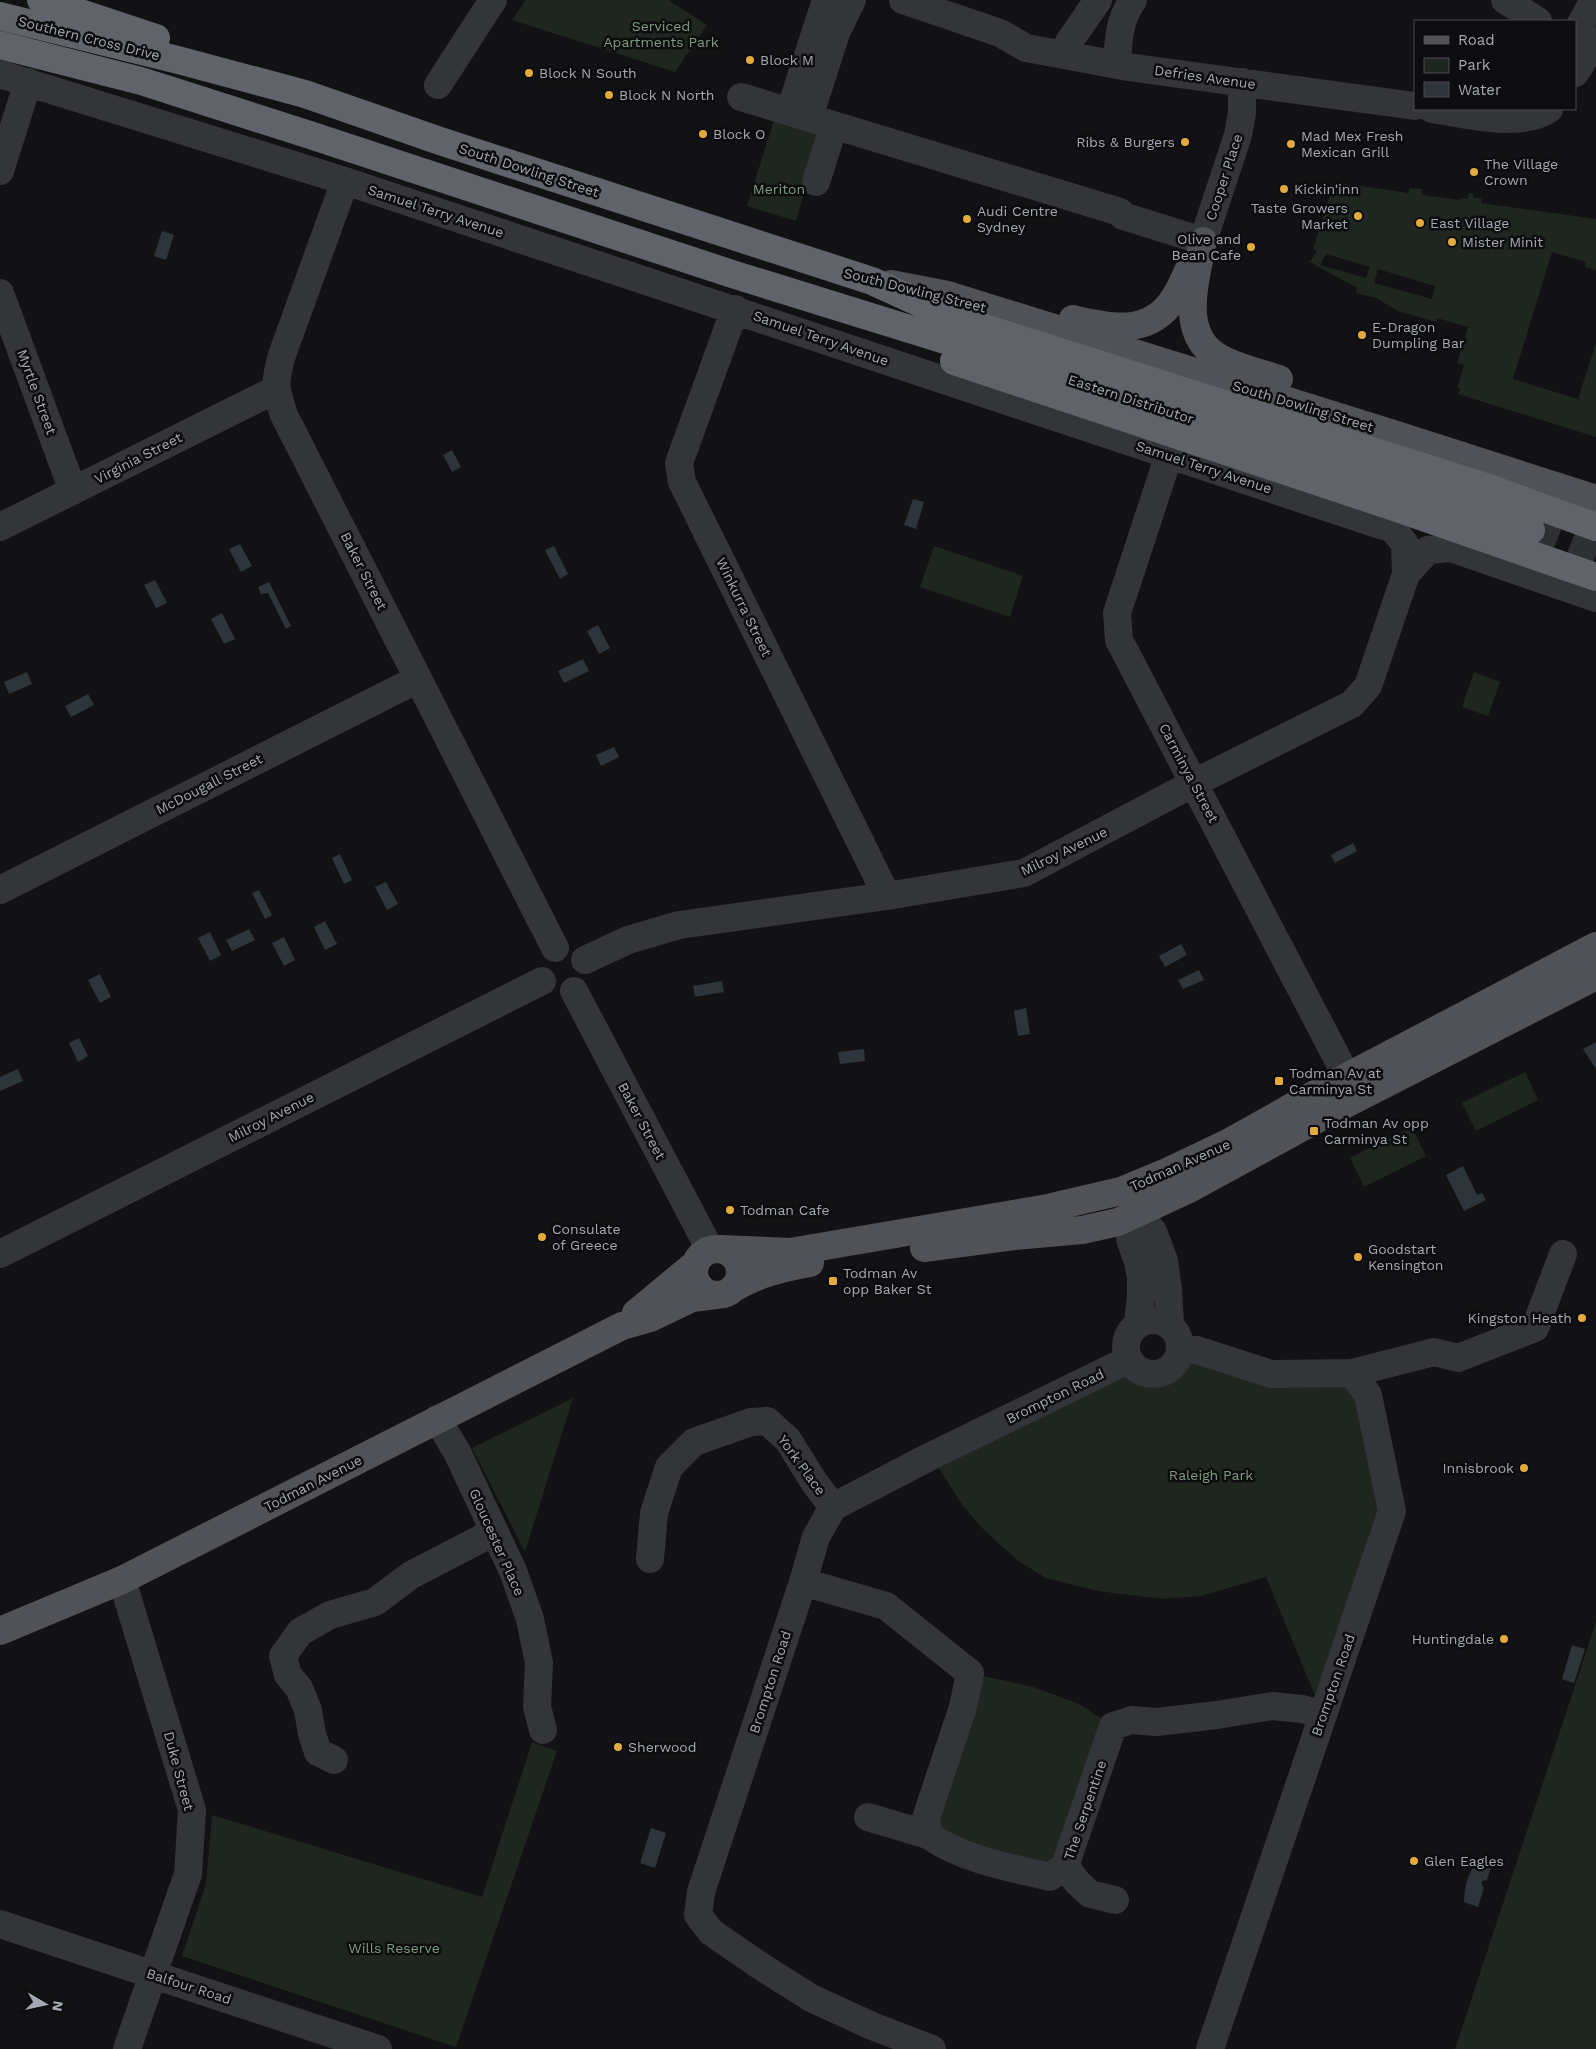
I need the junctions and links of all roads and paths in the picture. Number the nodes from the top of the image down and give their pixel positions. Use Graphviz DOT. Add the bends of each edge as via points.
graph roads {
  1 [pos="41,0"];
  2 [pos="493,0"];
  3 [pos="826,0"];
  4 [pos="852,0"];
  5 [pos="903,0"];
  6 [pos="1098,0"];
  7 [pos="1133,0"];
  8 [pos="1505,0"];
  9 [pos="1594,0"];
  10 [pos="0,16"];
  11 [pos="1536,20"];
  12 [pos="1000,33"];
  13 [pos="1070,42"];
  14 [pos="0,45"];
  15 [pos="1118,50"];
  16 [pos="1586,51"];
  17 [pos="178,60"];
  18 [pos="0,74"];
  19 [pos="28,82"];
  20 [pos="1242,82"];
  21 [pos="438,85"];
  22 [pos="1414,93"];
  23 [pos="742,97"];
  24 [pos="1414,106"];
  25 [pos="1440,110"];
  26 [pos="1547,110"];
  27 [pos="811,118"];
  28 [pos="440,141"];
  29 [pos="0,171"];
  30 [pos="345,181"];
  31 [pos="816,182"];
  32 [pos="1203,240"];
  33 [pos="729,273"];
  34 [pos="872,281"];
  35 [pos="0,293"];
  36 [pos="948,295"];
  37 [pos="735,309"];
  38 [pos="275,390"];
  39 [pos="1397,435"];
  40 [pos="1169,456"];
  41 [pos="73,491"];
  42 [pos="1596,499"];
  43 [pos="0,527"];
  44 [pos="1596,527"];
  45 [pos="1531,530"];
  46 [pos="1406,574"];
  47 [pos="1596,578"];
  48 [pos="1596,598"];
  49 [pos="418,679"];
  50 [pos="1194,783"];
  51 [pos="0,890"];
  52 [pos="887,896"];
  53 [pos="1596,946"];
  54 [pos="554,948"];
  55 [pos="585,960"];
  56 [pos="1596,976"];
  57 [pos="542,981"];
  58 [pos="574,991"];
  59 [pos="1347,1076"];
  60 [pos="1197,1158"];
  61 [pos="1048,1208"];
  62 [pos="1135,1215"];
  63 [pos="0,1254"];
  64 [pos="1563,1254"];
  65 [pos="707,1255"];
  66 [pos="724,1292"];
  67 [pos="1138,1323"];
  68 [pos="622,1326"];
  69 [pos="1175,1337"];
  70 [pos="1128,1360"];
  71 [pos="1352,1373"];
  72 [pos="437,1419"];
  73 [pos="833,1507"];
  74 [pos="494,1532"];
  75 [pos="650,1559"];
  76 [pos="122,1580"];
  77 [pos="803,1582"];
  78 [pos="0,1631"];
  79 [pos="1323,1714"];
  80 [pos="543,1730"];
  81 [pos="334,1760"];
  82 [pos="868,1817"];
  83 [pos="928,1835"];
  84 [pos="1065,1866"];
  85 [pos="1115,1900"];
  86 [pos="0,1924"];
  87 [pos="152,1974"];
  88 [pos="127,2049"];
  89 [pos="378,2049"];
  90 [pos="932,2049"];
  91 [pos="1210,2049"];
  1 -- 28 [label="highway" via="268,76"];
  2 -- 21 [label="street"];
  3 -- 27 [label="street"];
  4 -- 27 [label="street" via="836,33"];
  5 -- 12 [label="street, Defries Avenue"];
  6 -- 13 [label="street"];
  7 -- 15 [label="street" via="1119,31"];
  8 -- 11 [label="street"];
  9 -- 16 [label="street"];
  10 -- 17 [label="highway, Southern Cross Drive"];
  12 -- 13 [label="street, Defries Avenue" via="1030,34"];
  12 -- 20 [label="street, Defries Avenue" via="1026,48 1090,61"];
  13 -- 15 [label="street, Defries Avenue"];
  14 -- 33 [label="highway, Southern Cross Drive" via="141,81"];
  15 -- 22 [label="street, Defries Avenue"];
  17 -- 28 [label="highway, South Dowling Street" via="305,94"];
  18 -- 19 [label="street, Samuel Terry Avenue"];
  19 -- 29 [label="street"];
  19 -- 30 [label="street, Samuel Terry Avenue"];
  20 -- 24 [label="street, Defries Avenue"];
  20 -- 32 [label="street, Cooper Place" via="1238,135"];
  23 -- 27 [label="street"];
  25 -- 26 [label="street" via="1515,120 1535,117"];
  27 -- 31 [label="street"];
  27 -- 32 [label="street"];
  28 -- 34 [label="highway, South Dowling Street"];
  30 -- 37 [label="street, Samuel Terry Avenue"];
  30 -- 38 [label="street, Baker Street" via="282,355"];
  32 -- 36 [label="main road" via="1170,304 1152,320 1135,326 1101,325"];
  32 -- 39 [label="main road" via="1192,312 1197,335 1206,348 1227,361 1349,402 1370,413"];
  33 -- 45 [label="highway, Eastern Distributor" via="1058,375"];
  33 -- 47 [label="highway" via="837,320"];
  34 -- 36 [label="main road, South Dowling Street"];
  34 -- 44 [label="highway, Eastern Distributor" via="953,318 1477,484"];
  35 -- 41 [label="street, Myrtle Street"];
  36 -- 39 [label="main road, South Dowling Street"];
  37 -- 40 [label="street, Samuel Terry Avenue"];
  37 -- 52 [label="street, Winkurra Street" via="680,464 682,482"];
  38 -- 41 [label="street, Virginia Street"];
  38 -- 49 [label="street, Baker Street" via="284,415"];
  39 -- 42 [label="main road, South Dowling Street"];
  40 -- 46 [label="street, Samuel Terry Avenue" via="1393,529 1404,544"];
  40 -- 50 [label="street, Carminya Street" via="1117,612 1119,640"];
  41 -- 43 [label="street, Virginia Street"];
  46 -- 48 [label="street" via="1428,550 1451,548"];
  46 -- 50 [label="street, Milroy Avenue" via="1368,686 1352,704"];
  49 -- 51 [label="street, McDougall Street"];
  49 -- 54 [label="street, Baker Street"];
  50 -- 52 [label="street, Milroy Avenue" via="1024,873"];
  50 -- 59 [label="street, Carminya Street"];
  52 -- 55 [label="street, Milroy Avenue" via="679,925 636,937"];
  53 -- 59 [label="main road, Todman Avenue"];
  54 -- 55 [label="street" via="568,947"];
  54 -- 57 [label="street" via="543,958 540,966"];
  55 -- 58 [label="street" via="587,974"];
  56 -- 62 [label="main road, Todman Avenue"];
  57 -- 58 [label="street" via="553,991 567,994"];
  57 -- 63 [label="street, Milroy Avenue"];
  58 -- 65 [label="street, Baker Street" via="705,1240"];
  59 -- 60 [label="main road, Todman Avenue"];
  60 -- 61 [label="main road, Todman Avenue" via="1121,1191"];
  60 -- 62 [label="main road" via="1182,1174 1148,1193"];
  61 -- 62 [label="main road" via="1077,1212 1116,1206"];
  61 -- 65 [label="main road, Todman Avenue" via="790,1252"];
  62 -- 66 [label="main road, Todman Avenue" via="1082,1230 809,1263 765,1273"];
  62 -- 67 [label="street" via="1130,1238 1141,1278"];
  62 -- 69 [label="street" via="1153,1232 1164,1261"];
  64 -- 71 [label="street" via="1535,1328 1458,1358 1434,1352"];
  65 -- 66 [label="main road" via="693,1273 695,1282 708,1294"];
  65 -- 66 [label="main road" via="729,1252 739,1265 740,1274"];
  65 -- 68 [label="main road, Todman Avenue"];
  66 -- 68 [label="main road, Todman Avenue" via="692,1298 650,1318"];
  67 -- 69 [label="street" via="1160,1320"];
  67 -- 70 [label="street" via="1126,1339"];
  68 -- 72 [label="main road, Todman Avenue"];
  69 -- 70 [label="street" via="1174,1365 1161,1373 1144,1373"];
  69 -- 71 [label="street" via="1197,1350 1271,1374"];
  70 -- 73 [label="street, Brompton Road"];
  71 -- 79 [label="street, Brompton Road" via="1368,1395 1392,1511"];
  72 -- 74 [label="street, Gloucester Place" via="457,1452"];
  72 -- 76 [label="main road, Todman Avenue"];
  73 -- 75 [label="street, York Place" via="788,1440 767,1421 751,1422 694,1442 669,1466 654,1514"];
  73 -- 77 [label="street, Brompton Road" via="816,1537"];
  74 -- 80 [label="street, Gloucester Place" via="513,1571 530,1620 539,1663 537,1707"];
  74 -- 81 [label="street" via="411,1575 375,1602 330,1615 300,1632 283,1656 288,1675 299,1688 308,1710 318,1752"];
  76 -- 78 [label="main road, Todman Avenue"];
  76 -- 87 [label="street, Duke Street" via="192,1810 188,1874"];
  77 -- 83 [label="street" via="886,1606 970,1673 963,1707 926,1818"];
  77 -- 90 [label="street, Brompton Road" via="701,1892 698,1915 711,1932 812,1998"];
  79 -- 84 [label="street, The Serpentine" via="1272,1706 1156,1722 1132,1720 1114,1726"];
  79 -- 91 [label="street, Brompton Road"];
  82 -- 83 [label="street"];
  83 -- 84 [label="street, The Serpentine" via="960,1853 1050,1877"];
  84 -- 85 [label="street" via="1090,1894"];
  86 -- 87 [label="street, Balfour Road"];
  87 -- 88 [label="street, Duke Street"];
  87 -- 89 [label="street, Balfour Road"];
}
